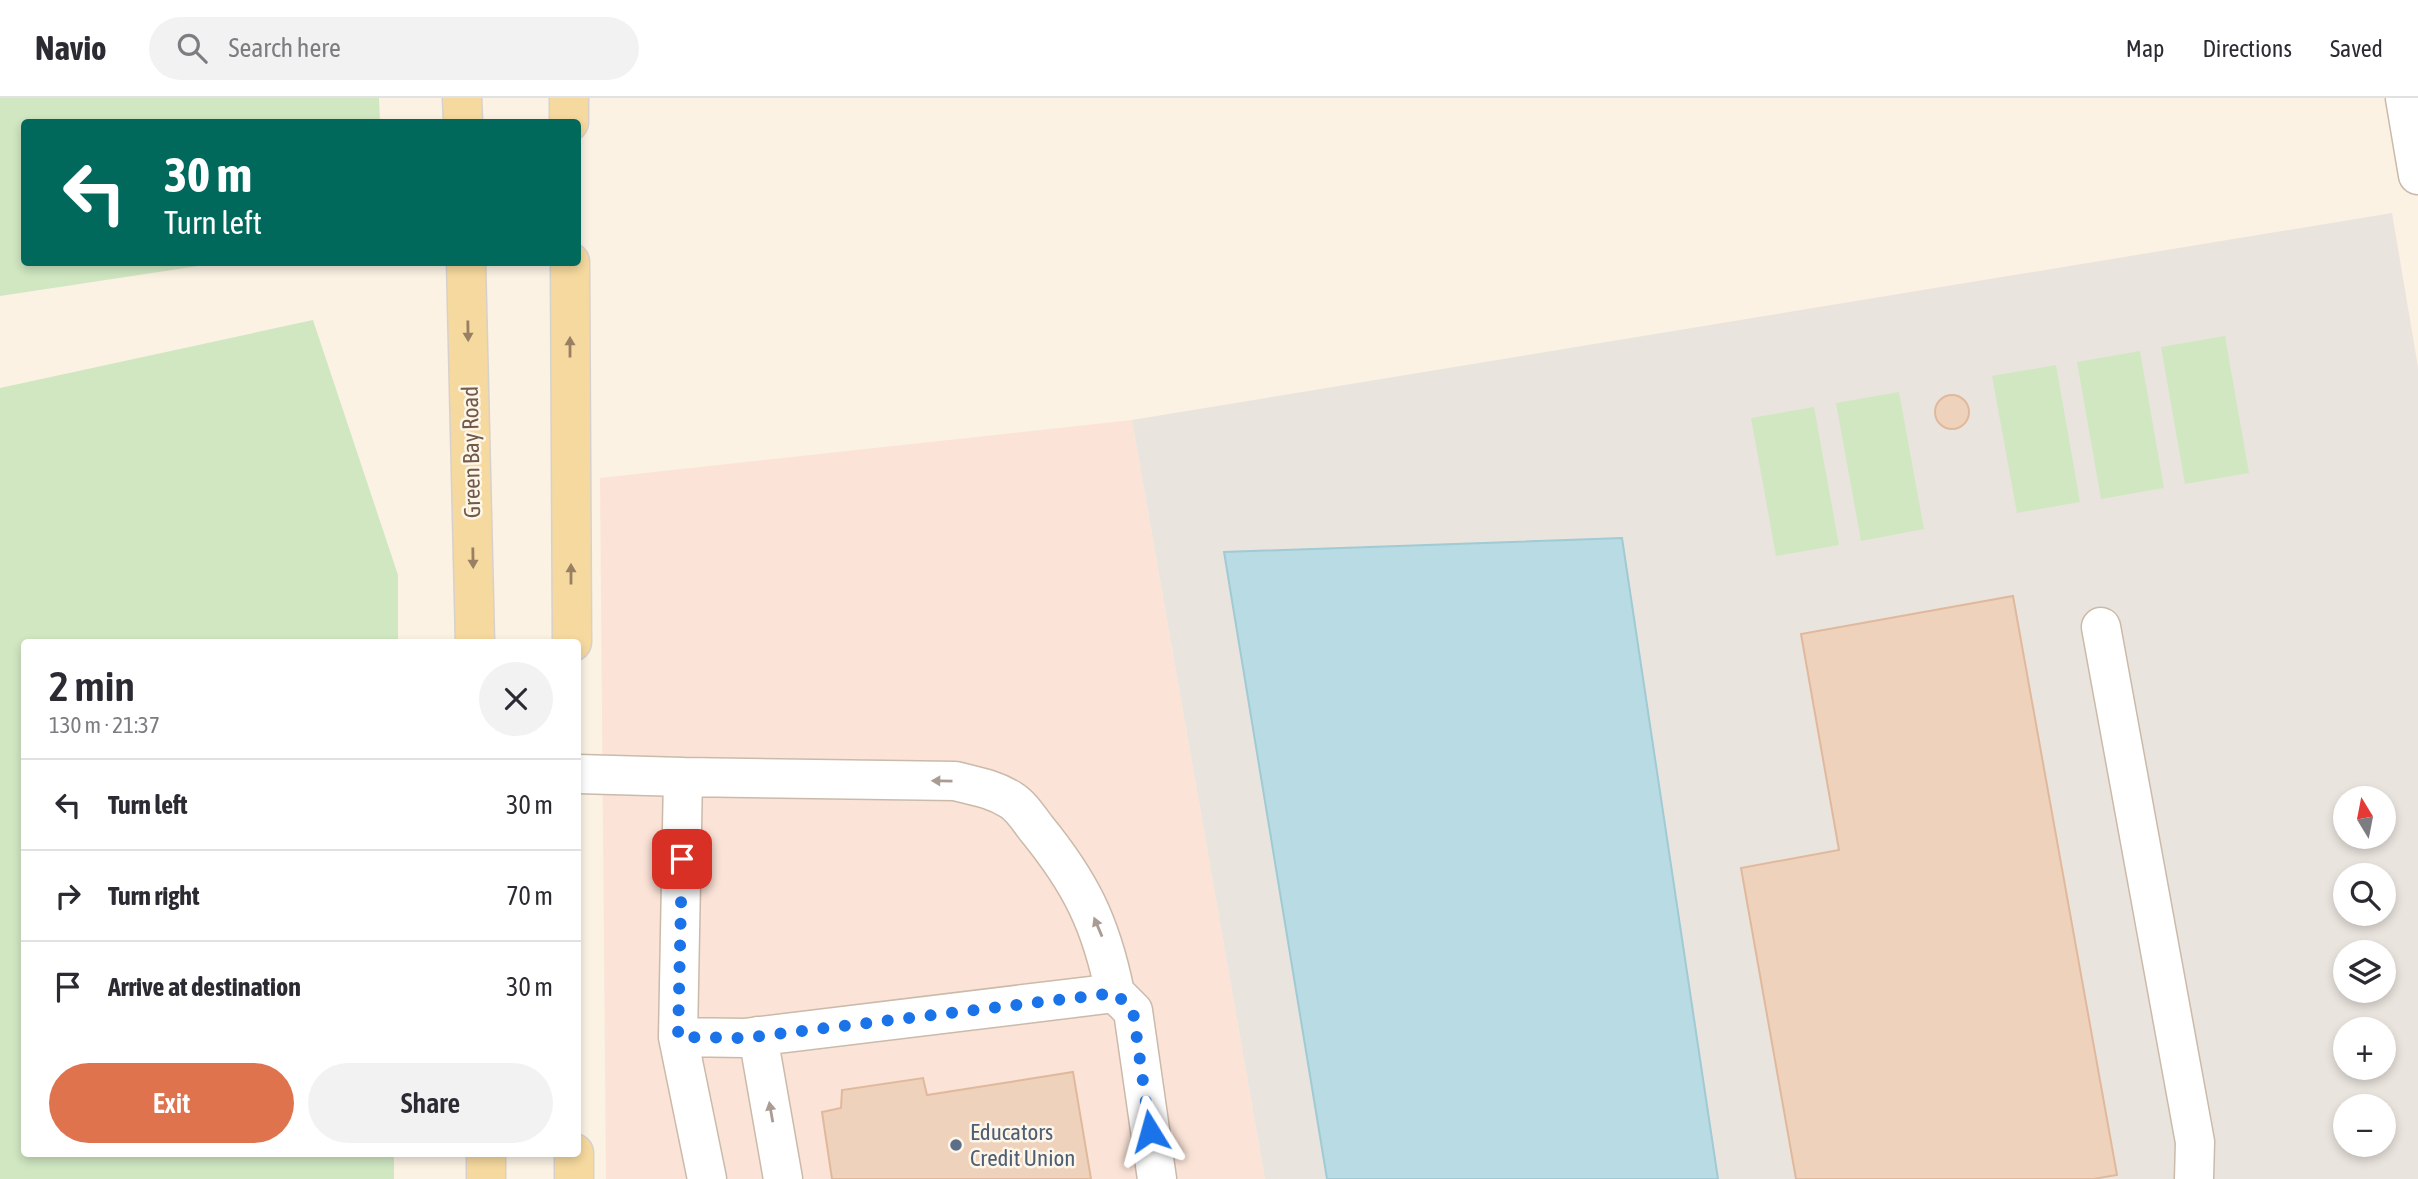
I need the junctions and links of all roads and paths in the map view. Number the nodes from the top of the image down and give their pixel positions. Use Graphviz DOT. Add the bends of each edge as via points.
graph roads {
  1 [pos="462,98"];
  2 [pos="569,98"];
  3 [pos="2405,98"];
  4 [pos="463,119"];
  5 [pos="569,119"];
  6 [pos="2418,175"];
  7 [pos="466,266"];
  8 [pos="570,266"];
  9 [pos="2101,627"];
  10 [pos="475,639"];
  11 [pos="572,639"];
  12 [pos="581,774"];
  13 [pos="682,777"];
  14 [pos="1115,993"];
  15 [pos="758,1036"];
  16 [pos="678,1037"];
  17 [pos="486,1157"];
  18 [pos="574,1157"];
  19 [pos="486,1179"];
  20 [pos="575,1179"];
  21 [pos="707,1179"];
  22 [pos="783,1179"];
  23 [pos="1157,1179"];
  24 [pos="2194,1179"];
  1 -- 4 [label="main road"];
  2 -- 5 [label="main road"];
  3 -- 6 [label="street"];
  7 -- 10 [label="main road, Green Bay Road, one-way"];
  11 -- 8 [label="main road, one-way"];
  9 -- 24 [label="street" via="2195,1142"];
  12 -- 13 [label="street"];
  14 -- 13 [label="street, one-way" via="1104,943 1088,903 1058,855 1015,802 991,789 955,781"];
  13 -- 16 [label="street"];
  14 -- 15 [label="street"];
  14 -- 23 [label="street" via="1133,1011"];
  15 -- 16 [label="street"];
  22 -- 15 [label="street, one-way"];
  16 -- 21 [label="street"];
  17 -- 19 [label="main road"];
  18 -- 20 [label="main road"];
}
